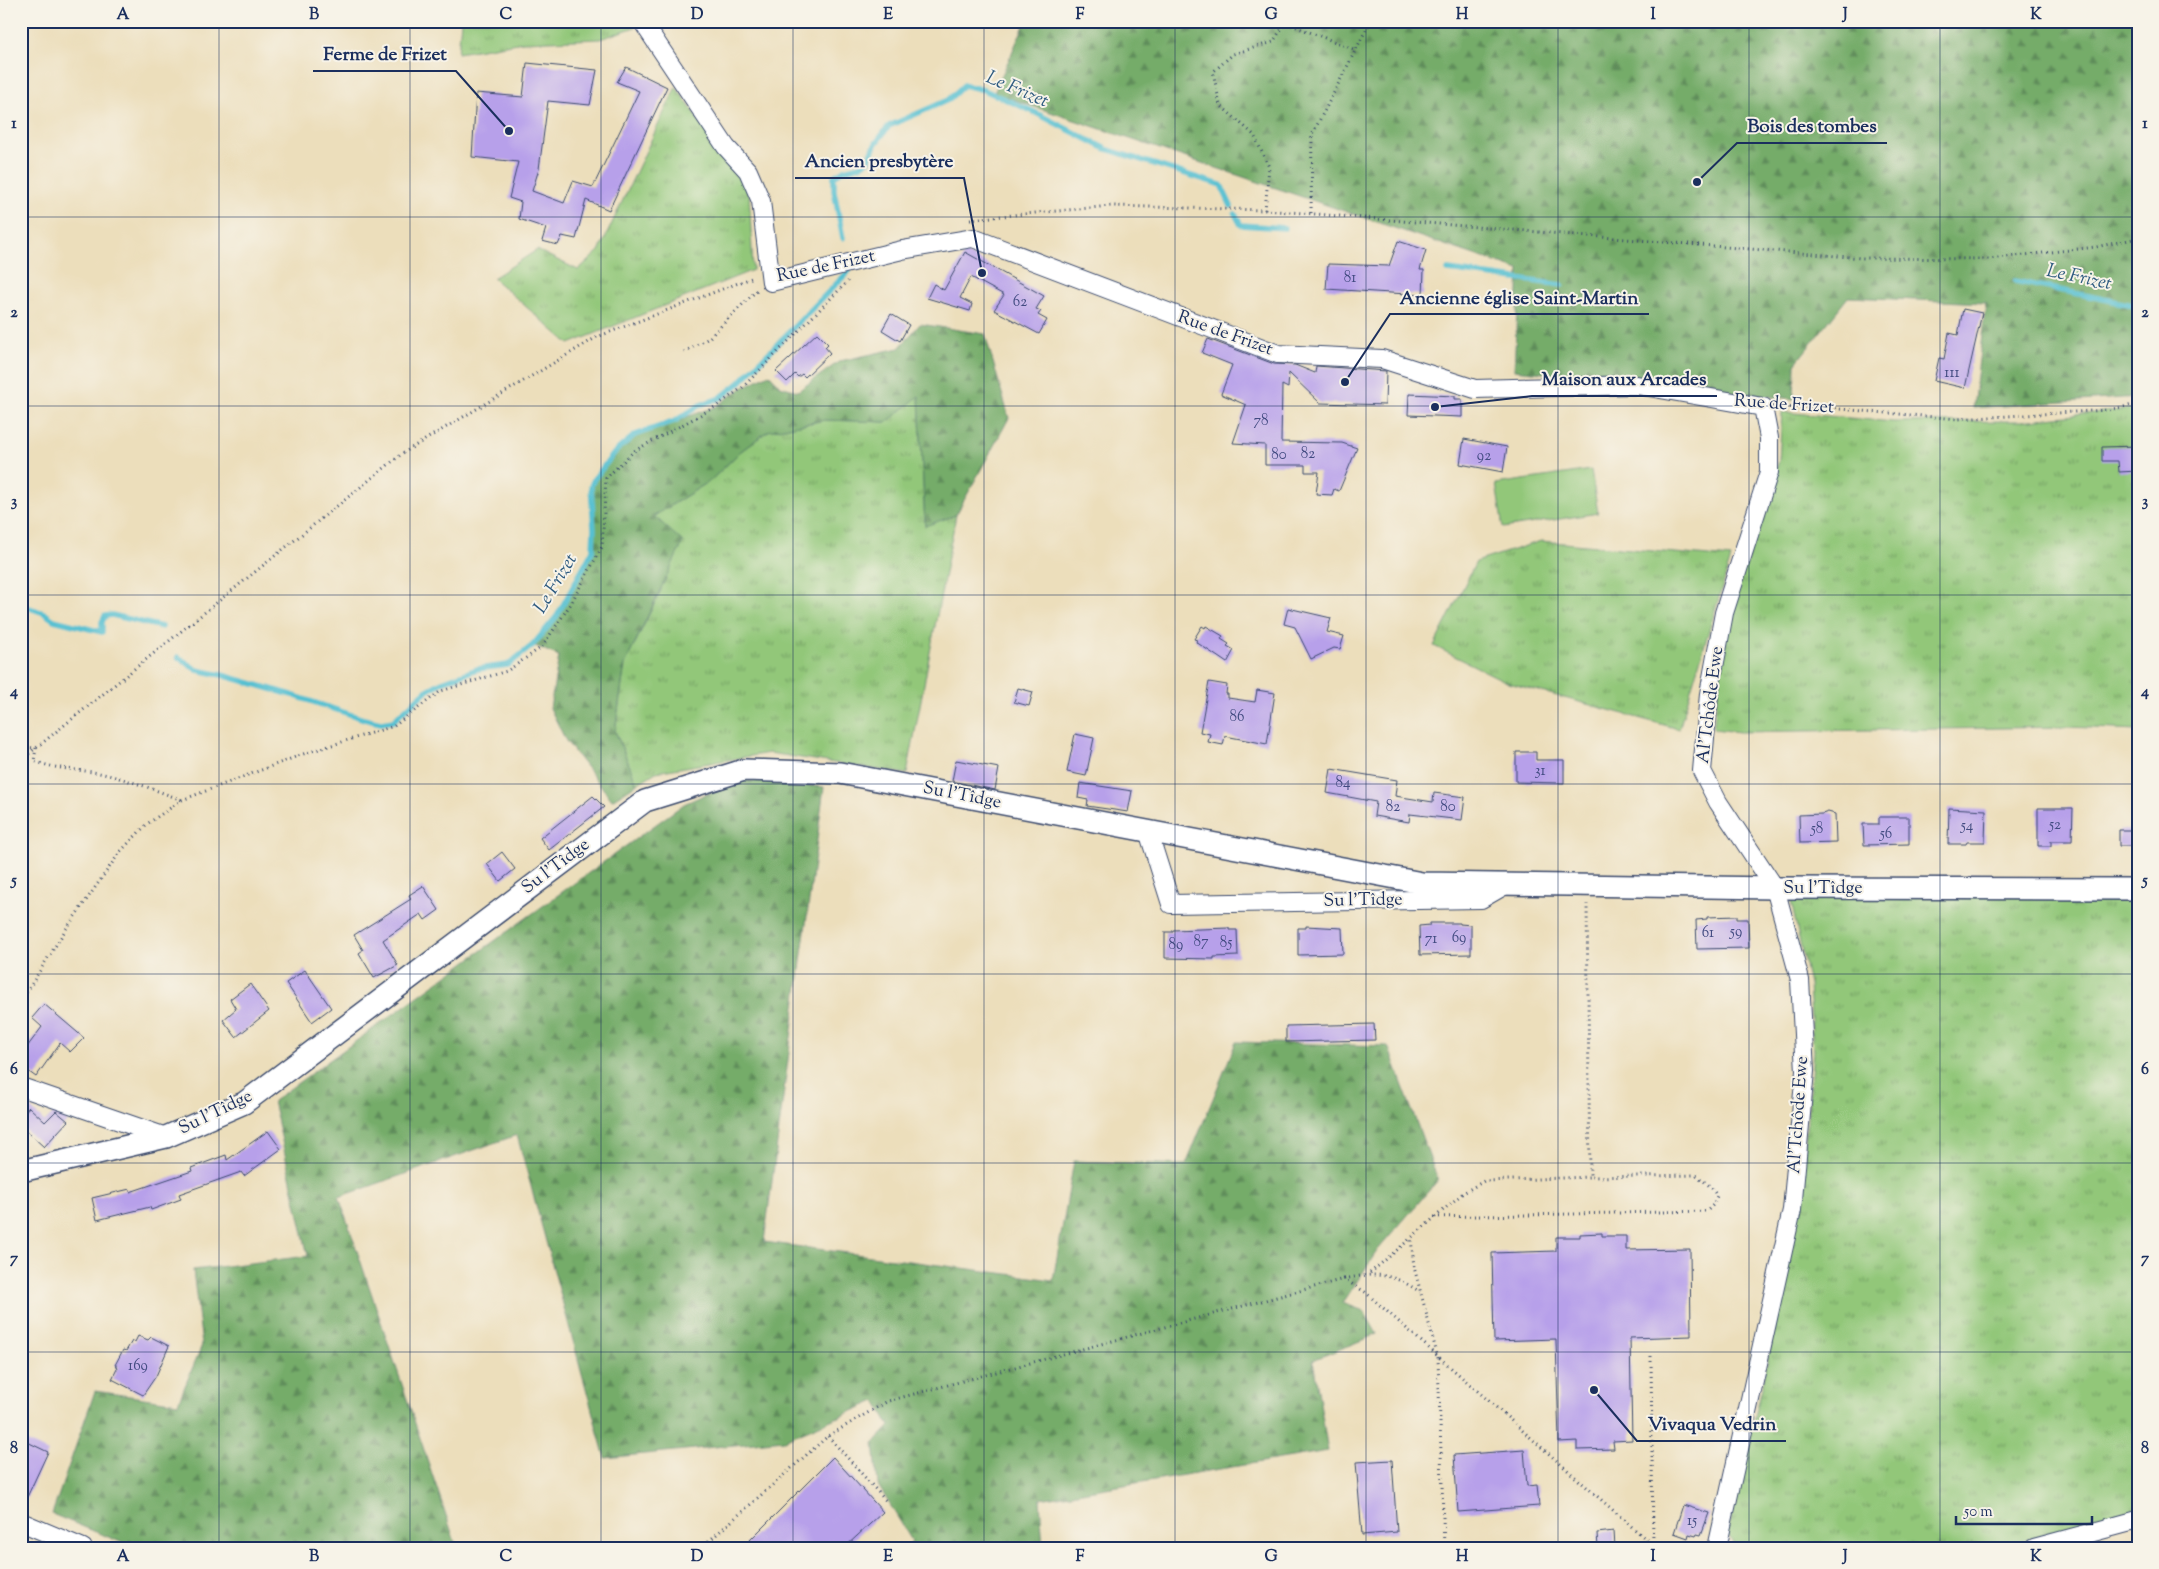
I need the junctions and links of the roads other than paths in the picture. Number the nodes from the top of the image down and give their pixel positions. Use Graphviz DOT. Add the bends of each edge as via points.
graph roads {
  1 [pos="642,21"];
  2 [pos="1763,407"];
  3 [pos="1148,831"];
  4 [pos="1507,884"];
  5 [pos="1775,888"];
  6 [pos="2138,889"];
  7 [pos="21,1087"];
  8 [pos="166,1138"];
  9 [pos="21,1171"];
  10 [pos="2138,1520"];
  11 [pos="21,1522"];
  12 [pos="83,1548"];
  13 [pos="1717,1548"];
  14 [pos="2034,1548"];
  1 -- 2 [label="street, Rue de Frizet" via="726,147 748,170 761,201 770,278 973,238 1278,354 1382,359 1475,389 1637,385"];
  2 -- 5 [label="street, Al'Tchôde Ewe" via="1769,438 1769,472 1724,613 1708,694 1702,771 1718,802"];
  3 -- 4 [label="street, Su l'Tîdge" via="1422,883"];
  3 -- 4 [label="street, Su l'Tîdge" via="1171,904 1481,899"];
  3 -- 8 [label="street, Su l'Tîdge" via="840,773 744,770 645,800 244,1103"];
  4 -- 5 [label="street, Su l'Tîdge"];
  5 -- 6 [label="street, Su l'Tîdge"];
  5 -- 13 [label="street, Al'Tchôde Ewe" via="1800,980 1805,1071 1792,1210"];
  7 -- 8 [label="street"];
  8 -- 9 [label="street, Su l'Tîdge"];
  10 -- 14 [label="street"];
  11 -- 12 [label="street"];
}
